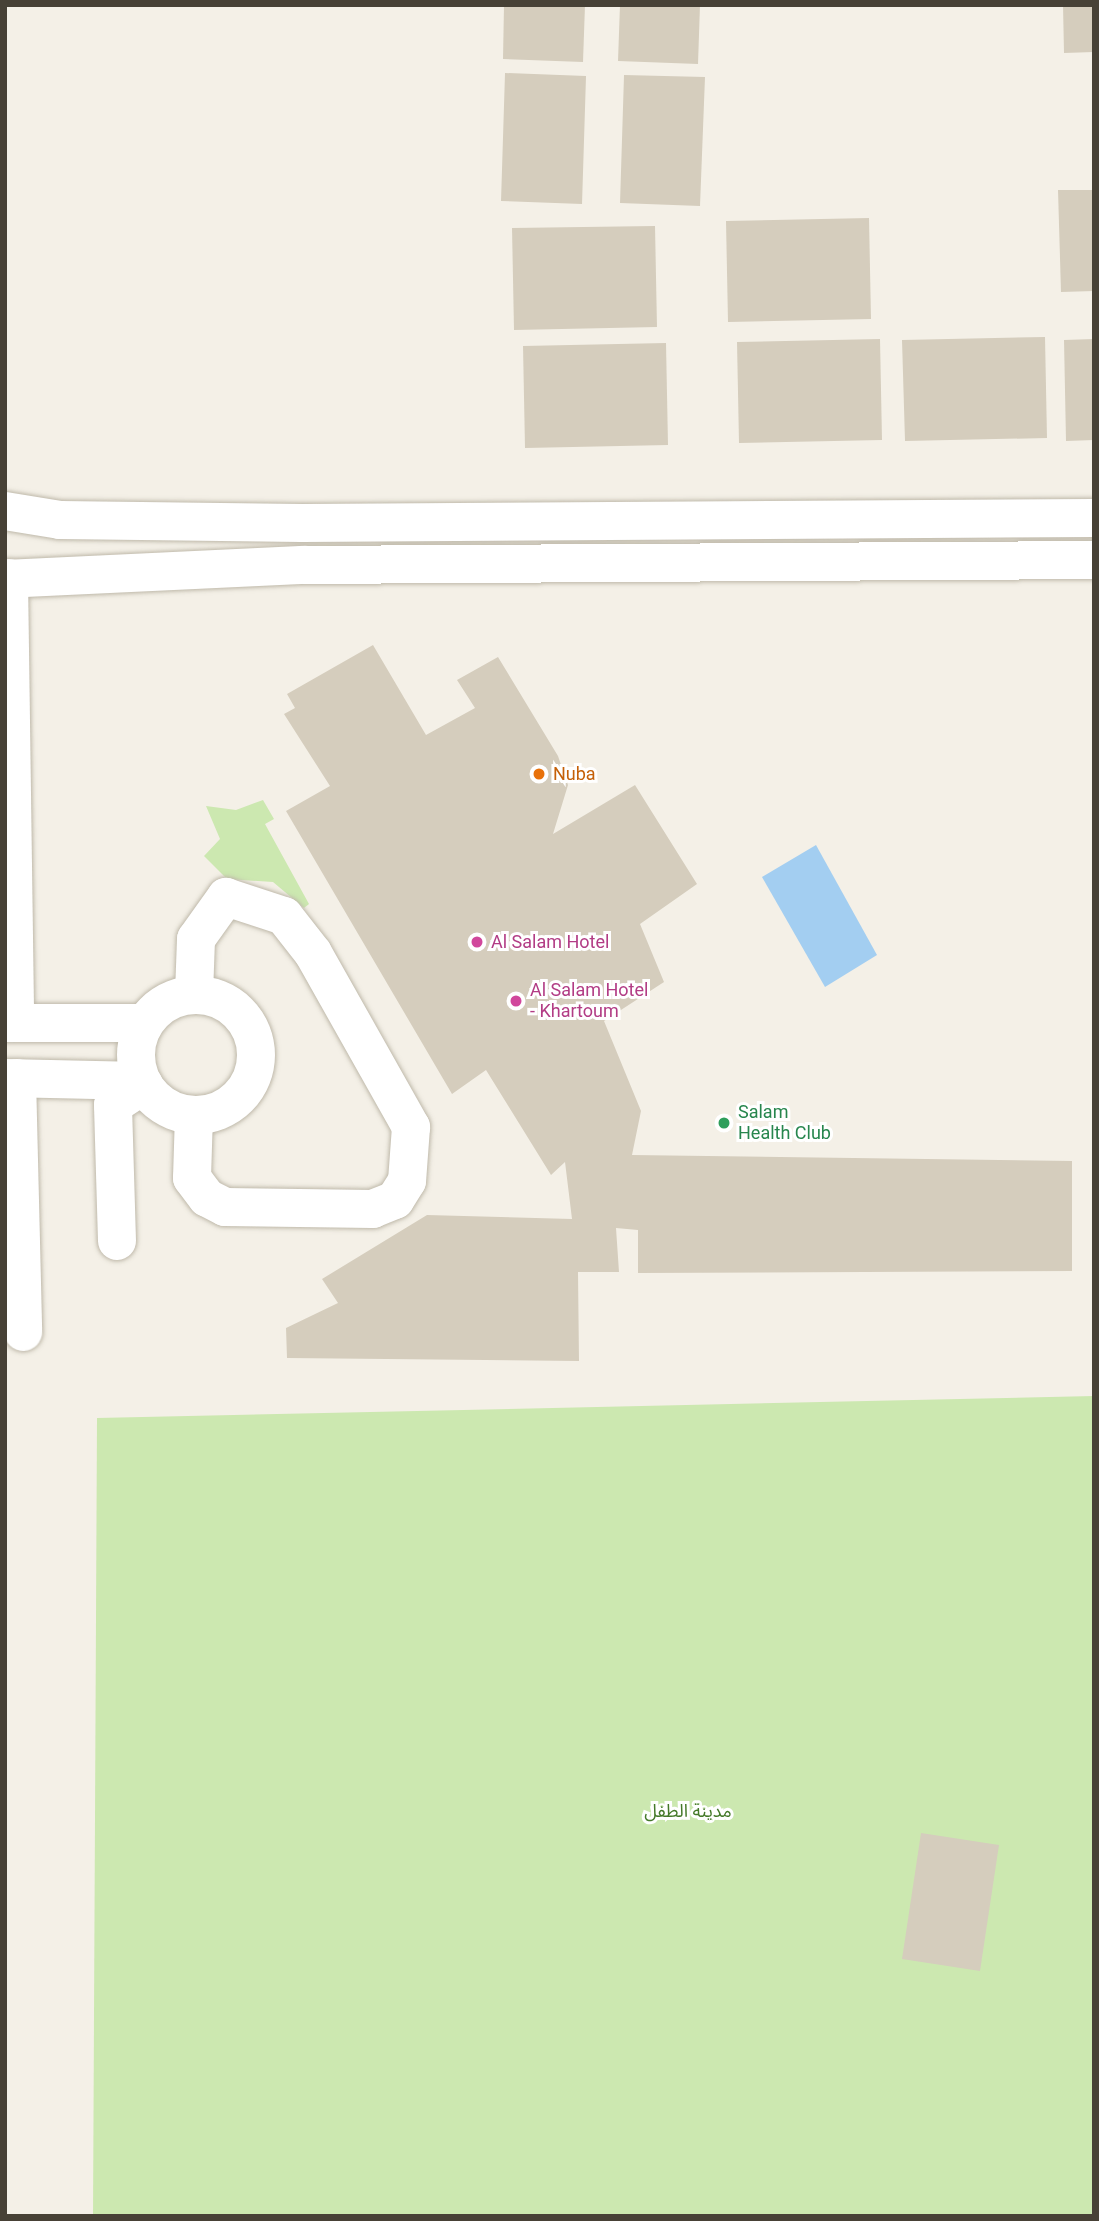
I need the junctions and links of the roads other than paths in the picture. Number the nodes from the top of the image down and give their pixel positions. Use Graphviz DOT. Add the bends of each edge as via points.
graph roads {
  1 [pos="5,511"];
  2 [pos="1094,518"];
  3 [pos="1094,560"];
  4 [pos="7,579"];
  5 [pos="194,994"];
  6 [pos="10,1023"];
  7 [pos="144,1023"];
  8 [pos="11,1078"];
  9 [pos="142,1083"];
  10 [pos="194,1115"];
  11 [pos="117,1241"];
  12 [pos="23,1332"];
  1 -- 2 [label="street" via="60,520 275,523"];
  3 -- 4 [label="street" via="303,565"];
  4 -- 6 [label="street"];
  5 -- 7 [label="street" via="174,998"];
  5 -- 10 [label="street" via="232,1006 255,1038 257,1058 242,1094 227,1107"];
  5 -- 10 [label="street" via="196,939 226,897 284,916 313,953 411,1127 407,1181 395,1200 373,1209 225,1207 199,1191 192,1178"];
  6 -- 7 [label="street"];
  7 -- 9 [label="street" via="135,1062"];
  8 -- 9 [label="street"];
  8 -- 12 [label="street"];
  9 -- 10 [label="street" via="169,1109"];
  9 -- 11 [label="street" via="113,1105"];
}
